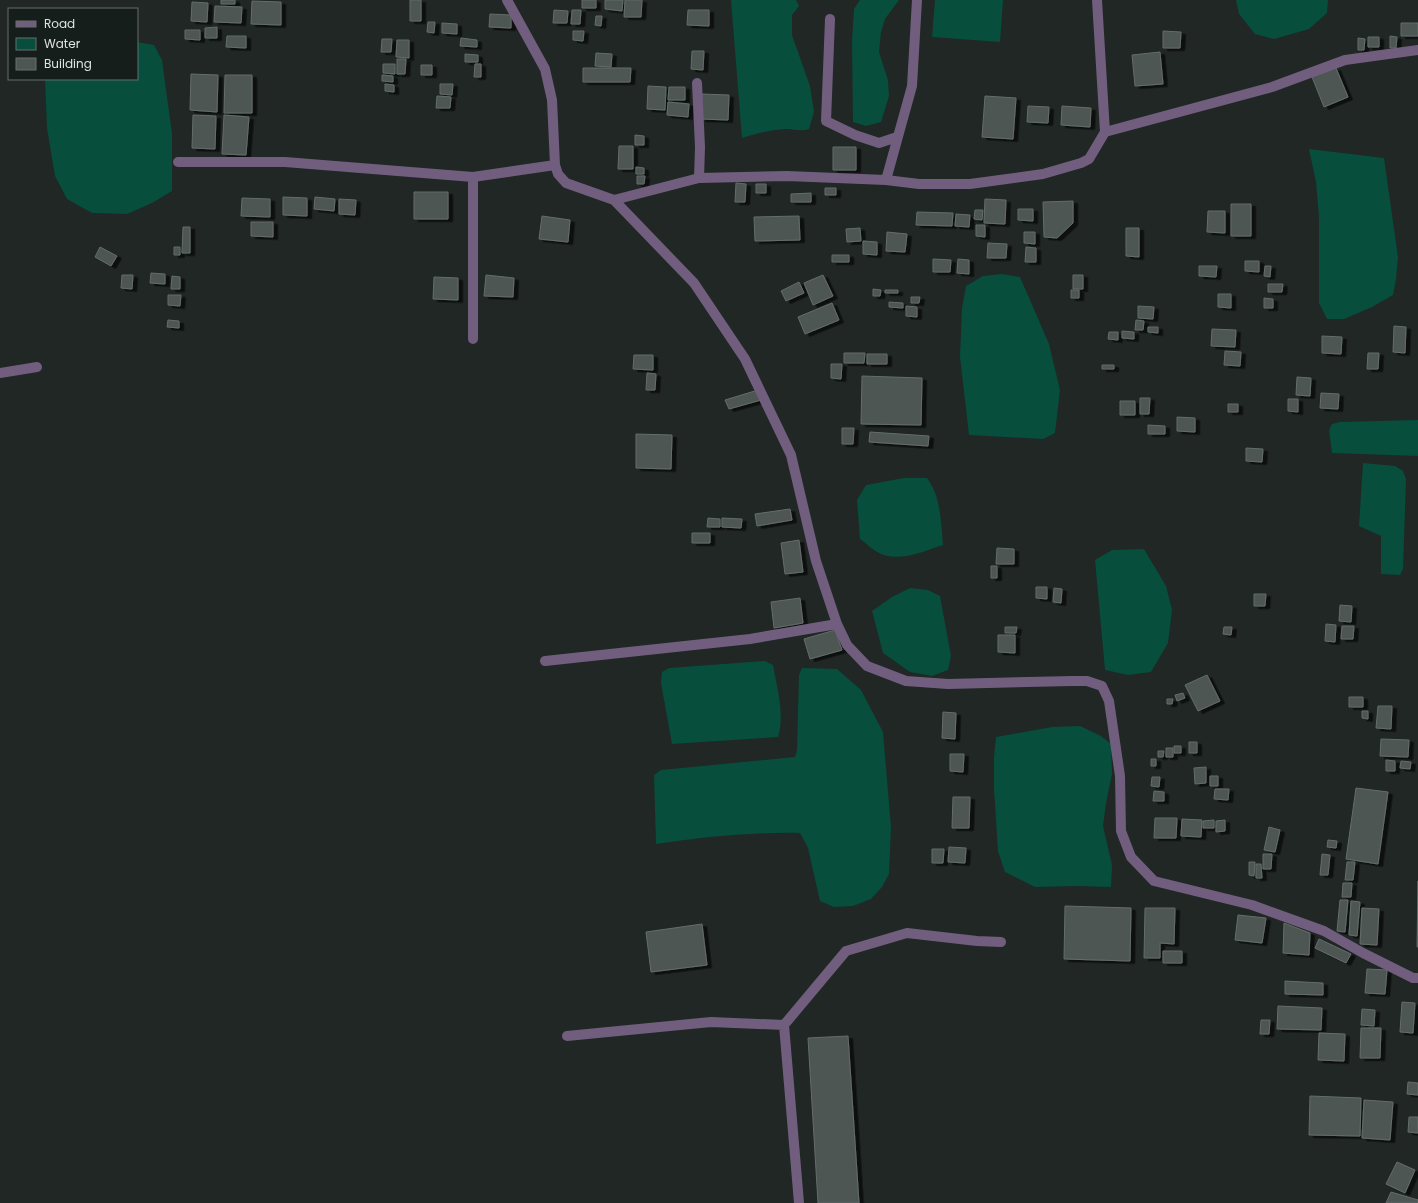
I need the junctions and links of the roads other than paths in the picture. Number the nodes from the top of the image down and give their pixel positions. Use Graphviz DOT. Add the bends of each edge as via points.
graph roads {
  1 [pos="507,0"];
  2 [pos="917,0"];
  3 [pos="1097,0"];
  4 [pos="830,19"];
  5 [pos="1418,50"];
  6 [pos="697,83"];
  7 [pos="1105,132"];
  8 [pos="897,137"];
  9 [pos="178,162"];
  10 [pos="555,165"];
  11 [pos="473,177"];
  12 [pos="699,178"];
  13 [pos="886,180"];
  14 [pos="614,200"];
  15 [pos="473,339"];
  16 [pos="37,367"];
  17 [pos="0,373"];
  18 [pos="837,624"];
  19 [pos="545,661"];
  20 [pos="1001,942"];
  21 [pos="1418,978"];
  22 [pos="784,1025"];
  23 [pos="567,1036"];
  24 [pos="799,1203"];
  1 -- 10 [label="street" via="545,69 552,100"];
  2 -- 8 [label="street" via="912,86"];
  3 -- 7 [label="street"];
  4 -- 8 [label="street" via="826,121 855,136 879,143"];
  5 -- 7 [label="street" via="1345,60 1272,87"];
  6 -- 12 [label="street"];
  7 -- 13 [label="street" via="1089,159 1043,174 970,184 919,184"];
  8 -- 13 [label="street"];
  9 -- 11 [label="street" via="285,162"];
  10 -- 11 [label="street"];
  10 -- 14 [label="street" via="558,174 566,182"];
  11 -- 15 [label="street"];
  12 -- 13 [label="street" via="787,176"];
  12 -- 14 [label="street"];
  14 -- 18 [label="street" via="694,283 745,359 791,455 816,561"];
  16 -- 17 [label="street"];
  18 -- 19 [label="street" via="750,639"];
  18 -- 21 [label="street" via="847,644 867,666 906,681 948,684 1073,680 1102,686 1109,701 1120,776 1121,831 1130,857 1154,881 1252,905 1324,931 1413,978"];
  20 -- 22 [label="street" via="907,933 846,950"];
  22 -- 23 [label="street" via="711,1022"];
  22 -- 24 [label="street"];
}
